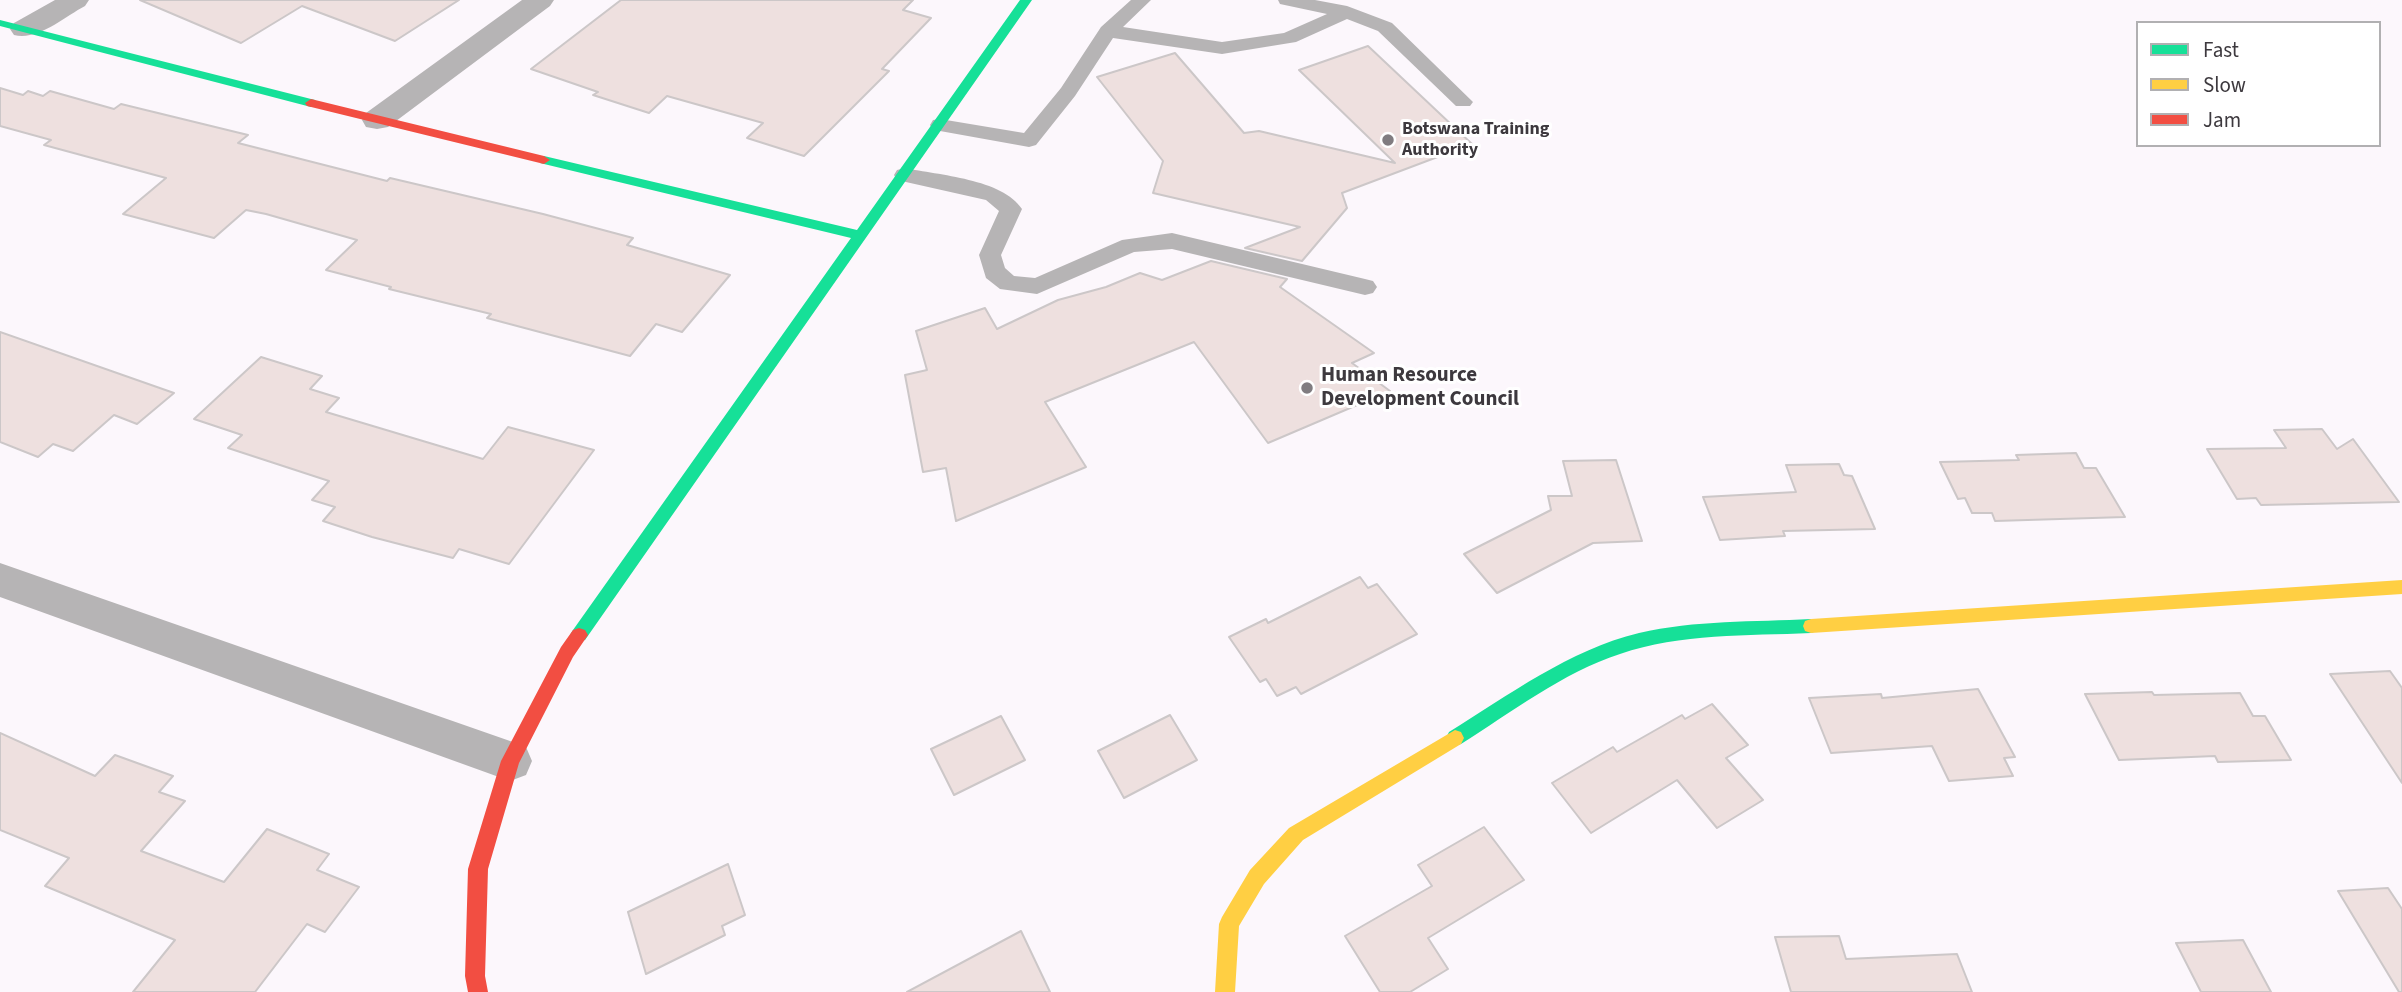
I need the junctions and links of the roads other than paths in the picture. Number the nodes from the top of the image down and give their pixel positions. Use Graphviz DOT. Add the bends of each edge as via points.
graph roads {
  1 [pos="75,0"];
  2 [pos="540,0"];
  3 [pos="1027,0"];
  4 [pos="1142,0"];
  5 [pos="1287,0"];
  6 [pos="1347,12"];
  7 [pos="12,26"];
  8 [pos="1108,31"];
  9 [pos="1463,102"];
  10 [pos="377,120"];
  11 [pos="940,125"];
  12 [pos="905,175"];
  13 [pos="862,236"];
  14 [pos="1365,287"];
  15 [pos="0,580"];
  16 [pos="2402,587"];
  17 [pos="510,761"];
  18 [pos="478,992"];
  19 [pos="1225,992"];
  1 -- 7 [label="street"];
  2 -- 10 [label="street"];
  3 -- 11 [label="street"];
  4 -- 8 [label="lane"];
  5 -- 6 [label="lane"];
  6 -- 8 [label="lane" via="1289,37 1222,48"];
  6 -- 9 [label="lane" via="1385,27"];
  7 -- 10 [label="street"];
  8 -- 11 [label="lane" via="1029,141"];
  10 -- 13 [label="street"];
  11 -- 12 [label="street"];
  12 -- 13 [label="street"];
  12 -- 14 [label="lane" via="993,194 1011,209 990,255 994,272 1008,283 1037,286 1130,245 1172,241"];
  13 -- 17 [label="street" via="567,652"];
  15 -- 17 [label="street"];
  16 -- 19 [label="street" via="1670,635 1614,648 1562,673 1296,834 1257,877 1229,924"];
  17 -- 18 [label="street" via="478,869"];
}
